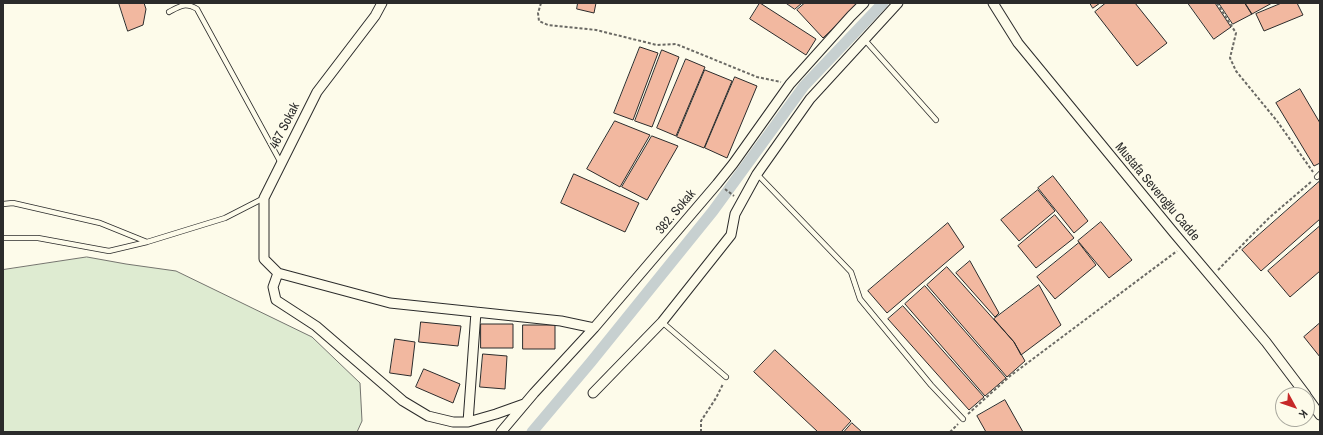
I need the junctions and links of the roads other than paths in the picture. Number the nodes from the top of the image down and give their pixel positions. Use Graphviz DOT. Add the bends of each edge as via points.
graph roads {
  1 [pos="382,3"];
  2 [pos="864,3"];
  3 [pos="898,3"];
  4 [pos="993,3"];
  5 [pos="169,12"];
  6 [pos="864,39"];
  7 [pos="936,120"];
  8 [pos="281,163"];
  9 [pos="756,174"];
  10 [pos="264,198"];
  11 [pos="3,204"];
  12 [pos="3,238"];
  13 [pos="147,242"];
  14 [pos="278,273"];
  15 [pos="476,312"];
  16 [pos="662,322"];
  17 [pos="594,328"];
  18 [pos="726,377"];
  19 [pos="1299,387"];
  20 [pos="593,393"];
  21 [pos="526,403"];
  22 [pos="963,419"];
  23 [pos="468,422"];
  24 [pos="501,432"];
  1 -- 8 [label="street, 467 Sokak" via="375,16 317,92"];
  2 -- 17 [label="street, 382. Sokak" via="790,84 717,184"];
  3 -- 6 [label="street"];
  4 -- 19 [label="street, Mustafa Severoğlu Cadde" via="1018,43 1266,342"];
  5 -- 8 [label="lane" via="180,6 190,5 197,9"];
  6 -- 7 [label="lane"];
  6 -- 9 [label="street" via="810,99"];
  8 -- 10 [label="street, 467 Sokak"];
  9 -- 16 [label="street" via="735,214 732,235"];
  9 -- 22 [label="lane" via="851,272 860,299 931,385"];
  10 -- 13 [label="lane" via="225,218"];
  10 -- 14 [label="street, 467 Sokak" via="264,259"];
  11 -- 13 [label="lane" via="13,203 100,223"];
  12 -- 13 [label="lane" via="38,238 108,250"];
  14 -- 15 [label="street" via="390,303"];
  14 -- 23 [label="street" via="273,287 276,300 316,326 403,401 428,416 453,422"];
  15 -- 17 [label="street" via="561,321"];
  15 -- 23 [label="street"];
  16 -- 18 [label="lane"];
  16 -- 20 [label="street"];
  17 -- 21 [label="street, 382. Sokak"];
  21 -- 23 [label="street"];
  21 -- 24 [label="street, 382. Sokak"];
}
